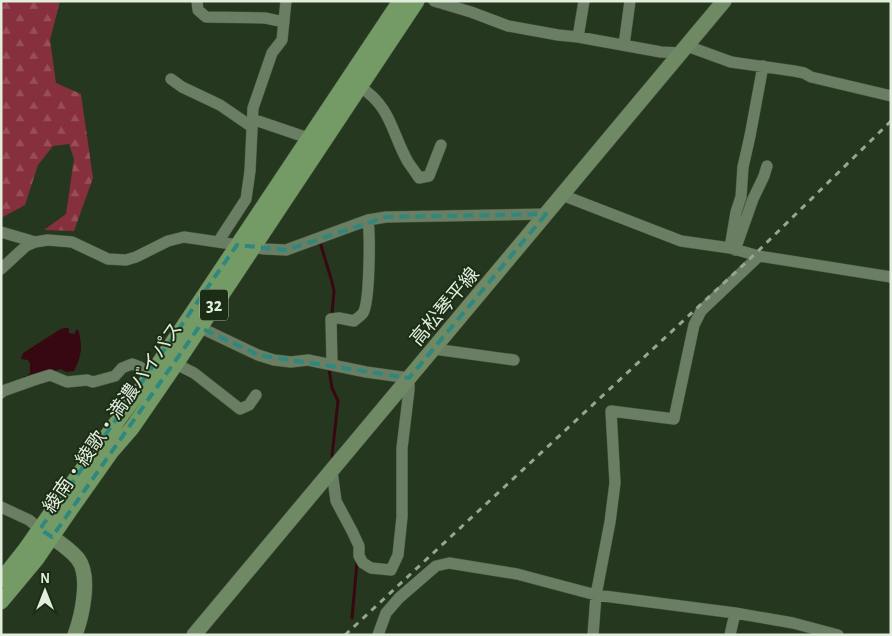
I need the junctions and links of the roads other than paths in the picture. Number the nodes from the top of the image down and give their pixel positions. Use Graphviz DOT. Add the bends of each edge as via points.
graph roads {
  1 [pos="197,1"];
  2 [pos="286,1"];
  3 [pos="400,1"];
  4 [pos="417,1"];
  5 [pos="434,1"];
  6 [pos="584,1"];
  7 [pos="630,1"];
  8 [pos="724,1"];
  9 [pos="470,7"];
  10 [pos="284,22"];
  11 [pos="578,36"];
  12 [pos="624,45"];
  13 [pos="684,50"];
  14 [pos="763,66"];
  15 [pos="172,79"];
  16 [pos="360,87"];
  17 [pos="891,96"];
  18 [pos="252,123"];
  19 [pos="308,138"];
  20 [pos="441,144"];
  21 [pos="767,166"];
  22 [pos="562,195"];
  23 [pos="546,214"];
  24 [pos="368,220"];
  25 [pos="1,232"];
  26 [pos="35,242"];
  27 [pos="218,242"];
  28 [pos="237,245"];
  29 [pos="253,247"];
  30 [pos="732,249"];
  31 [pos="759,256"];
  32 [pos="1,270"];
  33 [pos="891,277"];
  34 [pos="199,327"];
  35 [pos="434,349"];
  36 [pos="514,360"];
  37 [pos="176,364"];
  38 [pos="332,364"];
  39 [pos="150,374"];
  40 [pos="409,378"];
  41 [pos="1,394"];
  42 [pos="256,395"];
  43 [pos="332,471"];
  44 [pos="1,507"];
  45 [pos="46,533"];
  46 [pos="1,580"];
  47 [pos="596,594"];
  48 [pos="1,602"];
  49 [pos="735,613"];
  50 [pos="75,635"];
  51 [pos="194,635"];
  52 [pos="378,635"];
  53 [pos="593,635"];
  54 [pos="730,635"];
  55 [pos="838,635"];
  1 -- 10 [label="street" via="198,10 206,17 265,18"];
  2 -- 10 [label="street"];
  3 -- 19 [label="highway, 綾南・綾歌・満濃バイパス / 32"];
  4 -- 16 [label="highway, 綾南・綾歌・満濃バイパス / 32"];
  5 -- 9 [label="street"];
  6 -- 11 [label="street"];
  7 -- 12 [label="street"];
  8 -- 13 [label="main road, 高松琴平線"];
  9 -- 11 [label="street" via="508,26"];
  10 -- 18 [label="street" via="282,40 272,53 253,108"];
  11 -- 12 [label="street"];
  12 -- 13 [label="street" via="661,52"];
  13 -- 14 [label="street"];
  13 -- 22 [label="main road, 高松琴平線"];
  14 -- 17 [label="street" via="804,73"];
  14 -- 30 [label="street" via="743,167"];
  15 -- 18 [label="street"];
  16 -- 20 [label="street" via="375,98 390,119 419,178 429,176"];
  16 -- 29 [label="highway, 綾南・綾歌・満濃バイパス / 32"];
  18 -- 19 [label="street"];
  18 -- 27 [label="street" via="246,199"];
  19 -- 28 [label="highway, 綾南・綾歌・満濃バイパス / 32"];
  21 -- 30 [label="street"];
  22 -- 23 [label="main road, 高松琴平線"];
  22 -- 30 [label="street" via="681,241"];
  23 -- 24 [label="street"];
  23 -- 35 [label="main road, 高松琴平線"];
  24 -- 29 [label="street" via="286,250"];
  24 -- 38 [label="street" via="367,298 363,313 354,321 331,319"];
  25 -- 26 [label="street"];
  26 -- 27 [label="street" via="72,242 108,258 126,260 184,237"];
  26 -- 32 [label="street" via="26,246"];
  27 -- 28 [label="street"];
  28 -- 29 [label="street"];
  28 -- 39 [label="highway, 綾南・綾歌・満濃バイパス / 32"];
  29 -- 34 [label="highway, 綾南・綾歌・満濃バイパス / 32"];
  30 -- 31 [label="street"];
  31 -- 33 [label="street"];
  31 -- 47 [label="street" via="701,311 694,325 674,419 612,411 615,484"];
  34 -- 37 [label="highway, 綾南・綾歌・満濃バイパス / 32"];
  34 -- 38 [label="street" via="266,358"];
  35 -- 36 [label="street"];
  35 -- 40 [label="main road, 高松琴平線"];
  37 -- 39 [label="street"];
  37 -- 42 [label="street" via="194,373 240,409 249,405"];
  37 -- 45 [label="highway, 綾南・綾歌・満濃バイパス / 32" via="132,428"];
  38 -- 40 [label="street"];
  39 -- 41 [label="street" via="132,364 115,376 93,382 68,382 50,375"];
  39 -- 45 [label="highway, 綾南・綾歌・満濃バイパス / 32"];
  40 -- 43 [label="main road, 高松琴平線"];
  40 -- 43 [label="street" via="402,448 402,517 398,555 391,570 371,568 363,563 356,539 336,501"];
  43 -- 51 [label="main road, 高松琴平線"];
  44 -- 45 [label="street" via="29,520"];
  45 -- 46 [label="highway, 綾南・綾歌・満濃バイパス / 32" via="24,551"];
  45 -- 48 [label="highway, 綾南・綾歌・満濃バイパス / 32" via="36,560"];
  45 -- 50 [label="main road" via="80,561 83,607"];
  47 -- 49 [label="street"];
  47 -- 52 [label="street" via="518,574 449,563 436,566 399,598 386,613"];
  47 -- 53 [label="street"];
  49 -- 54 [label="street"];
  49 -- 55 [label="street"];
}
